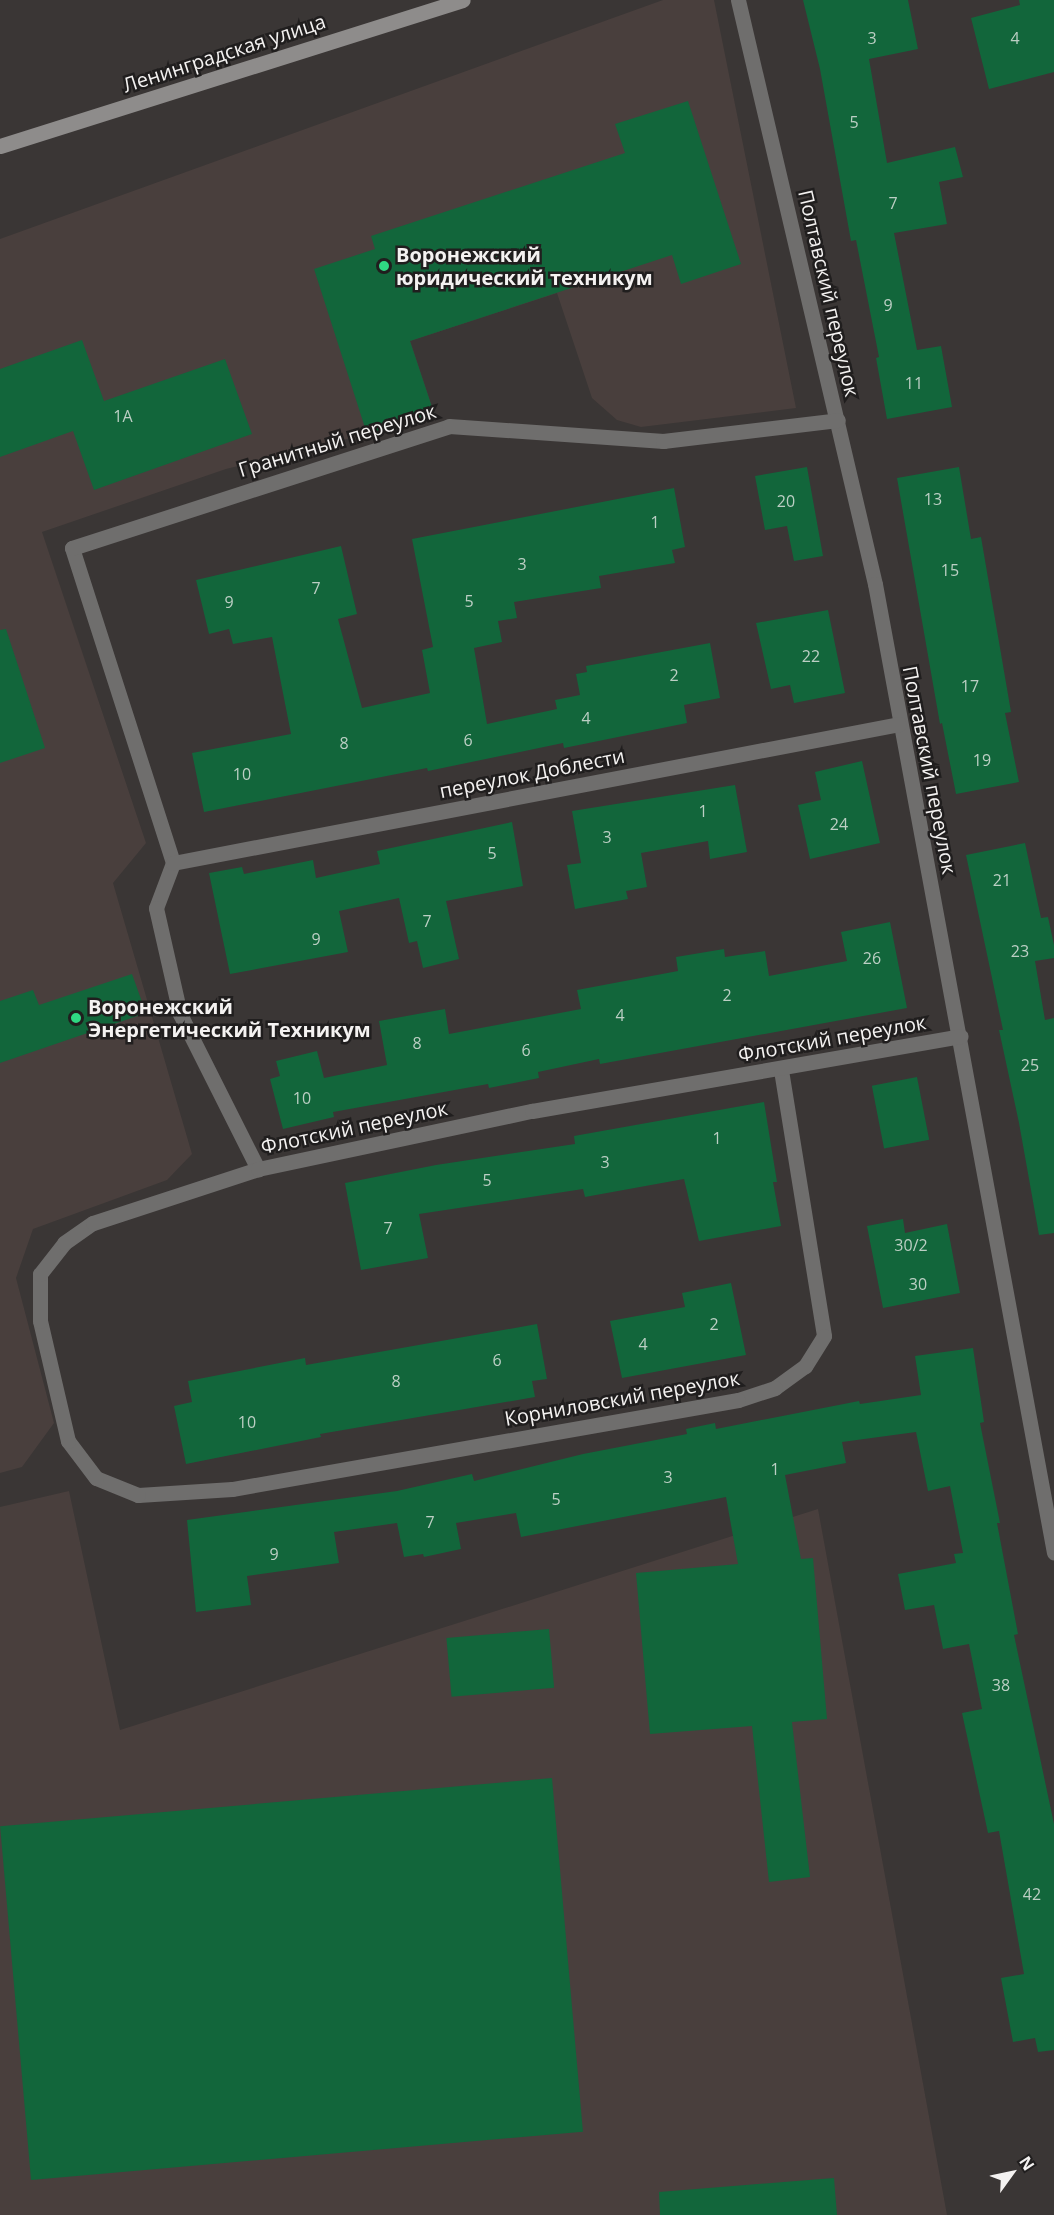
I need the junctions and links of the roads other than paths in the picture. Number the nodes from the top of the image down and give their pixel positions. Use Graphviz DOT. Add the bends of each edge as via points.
graph roads {
  1 [pos="462,0"];
  2 [pos="738,0"];
  3 [pos="0,146"];
  4 [pos="838,420"];
  5 [pos="899,724"];
  6 [pos="173,862"];
  7 [pos="960,1036"];
  8 [pos="781,1070"];
  9 [pos="258,1169"];
  10 [pos="138,1495"];
  11 [pos="1054,1553"];
  1 -- 3 [label="main road, Ленинградская улица"];
  2 -- 4 [label="street, Полтавский переулок"];
  4 -- 5 [label="street, Полтавский переулок" via="875,584"];
  4 -- 6 [label="street, Гранитный переулок" via="663,441 449,426 72,548"];
  5 -- 6 [label="street, переулок Доблести"];
  5 -- 7 [label="street, Полтавский переулок"];
  6 -- 9 [label="street" via="156,908 180,1014"];
  7 -- 8 [label="street, Флотский переулок"];
  7 -- 11 [label="street, Полтавский переулок"];
  8 -- 9 [label="street, Флотский переулок" via="532,1111"];
  8 -- 10 [label="street, Корниловский переулок" via="824,1335 805,1366 775,1388 738,1400 232,1489"];
  9 -- 10 [label="street, Флотский переулок" via="93,1223 64,1243 40,1274 40,1321 68,1441 96,1478"];
}
